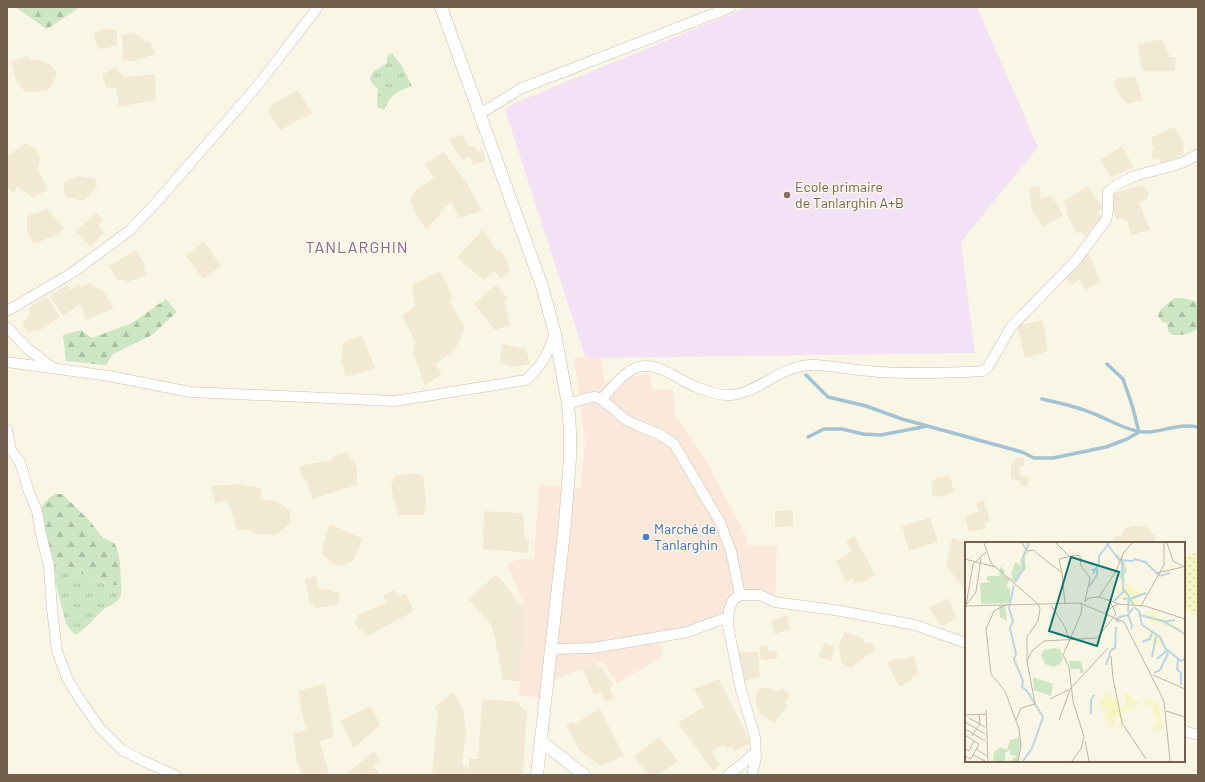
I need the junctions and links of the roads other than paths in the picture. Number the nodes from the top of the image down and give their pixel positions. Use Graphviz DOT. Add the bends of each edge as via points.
graph roads {
  1 [pos="318,7"];
  2 [pos="441,7"];
  3 [pos="731,7"];
  4 [pos="480,114"];
  5 [pos="1198,154"];
  6 [pos="7,311"];
  7 [pos="7,327"];
  8 [pos="555,334"];
  9 [pos="7,362"];
  10 [pos="53,368"];
  11 [pos="602,399"];
  12 [pos="568,404"];
  13 [pos="7,430"];
  14 [pos="740,595"];
  15 [pos="728,617"];
  16 [pos="965,643"];
  17 [pos="551,649"];
  18 [pos="1185,731"];
  19 [pos="1198,735"];
  20 [pos="542,742"];
  21 [pos="756,752"];
  22 [pos="175,775"];
  23 [pos="537,775"];
  24 [pos="584,775"];
  25 [pos="728,775"];
  26 [pos="752,775"];
  1 -- 6 [label="street" via="258,85 129,231 72,273"];
  2 -- 4 [label="street"];
  3 -- 4 [label="street" via="522,88"];
  4 -- 8 [label="street" via="542,286"];
  5 -- 11 [label="street" via="1181,163 1143,173 1108,192 1106,220 1077,259 1011,327 988,367 983,371 942,374 879,372 810,365 778,374 750,390 731,395 696,387 660,368 646,365 627,373"];
  7 -- 10 [label="street" via="28,349"];
  8 -- 10 [label="street" via="539,368 526,380 395,401 190,392"];
  8 -- 12 [label="street"];
  9 -- 10 [label="street"];
  11 -- 12 [label="street" via="596,397"];
  11 -- 14 [label="street" via="625,419 665,436 674,444 720,522 731,552"];
  12 -- 17 [label="street" via="570,458"];
  13 -- 22 [label="street" via="11,450 20,462 37,511 50,566 57,651 67,678 100,728 122,750"];
  14 -- 15 [label="street" via="733,600"];
  14 -- 16 [label="street" via="760,595 774,602 915,625"];
  15 -- 17 [label="street" via="673,635 593,648"];
  15 -- 21 [label="street" via="731,646 755,737"];
  17 -- 20 [label="street"];
  18 -- 19 [label="street"];
  20 -- 23 [label="street"];
  20 -- 24 [label="street"];
  21 -- 25 [label="street"];
  21 -- 26 [label="street"];
}
